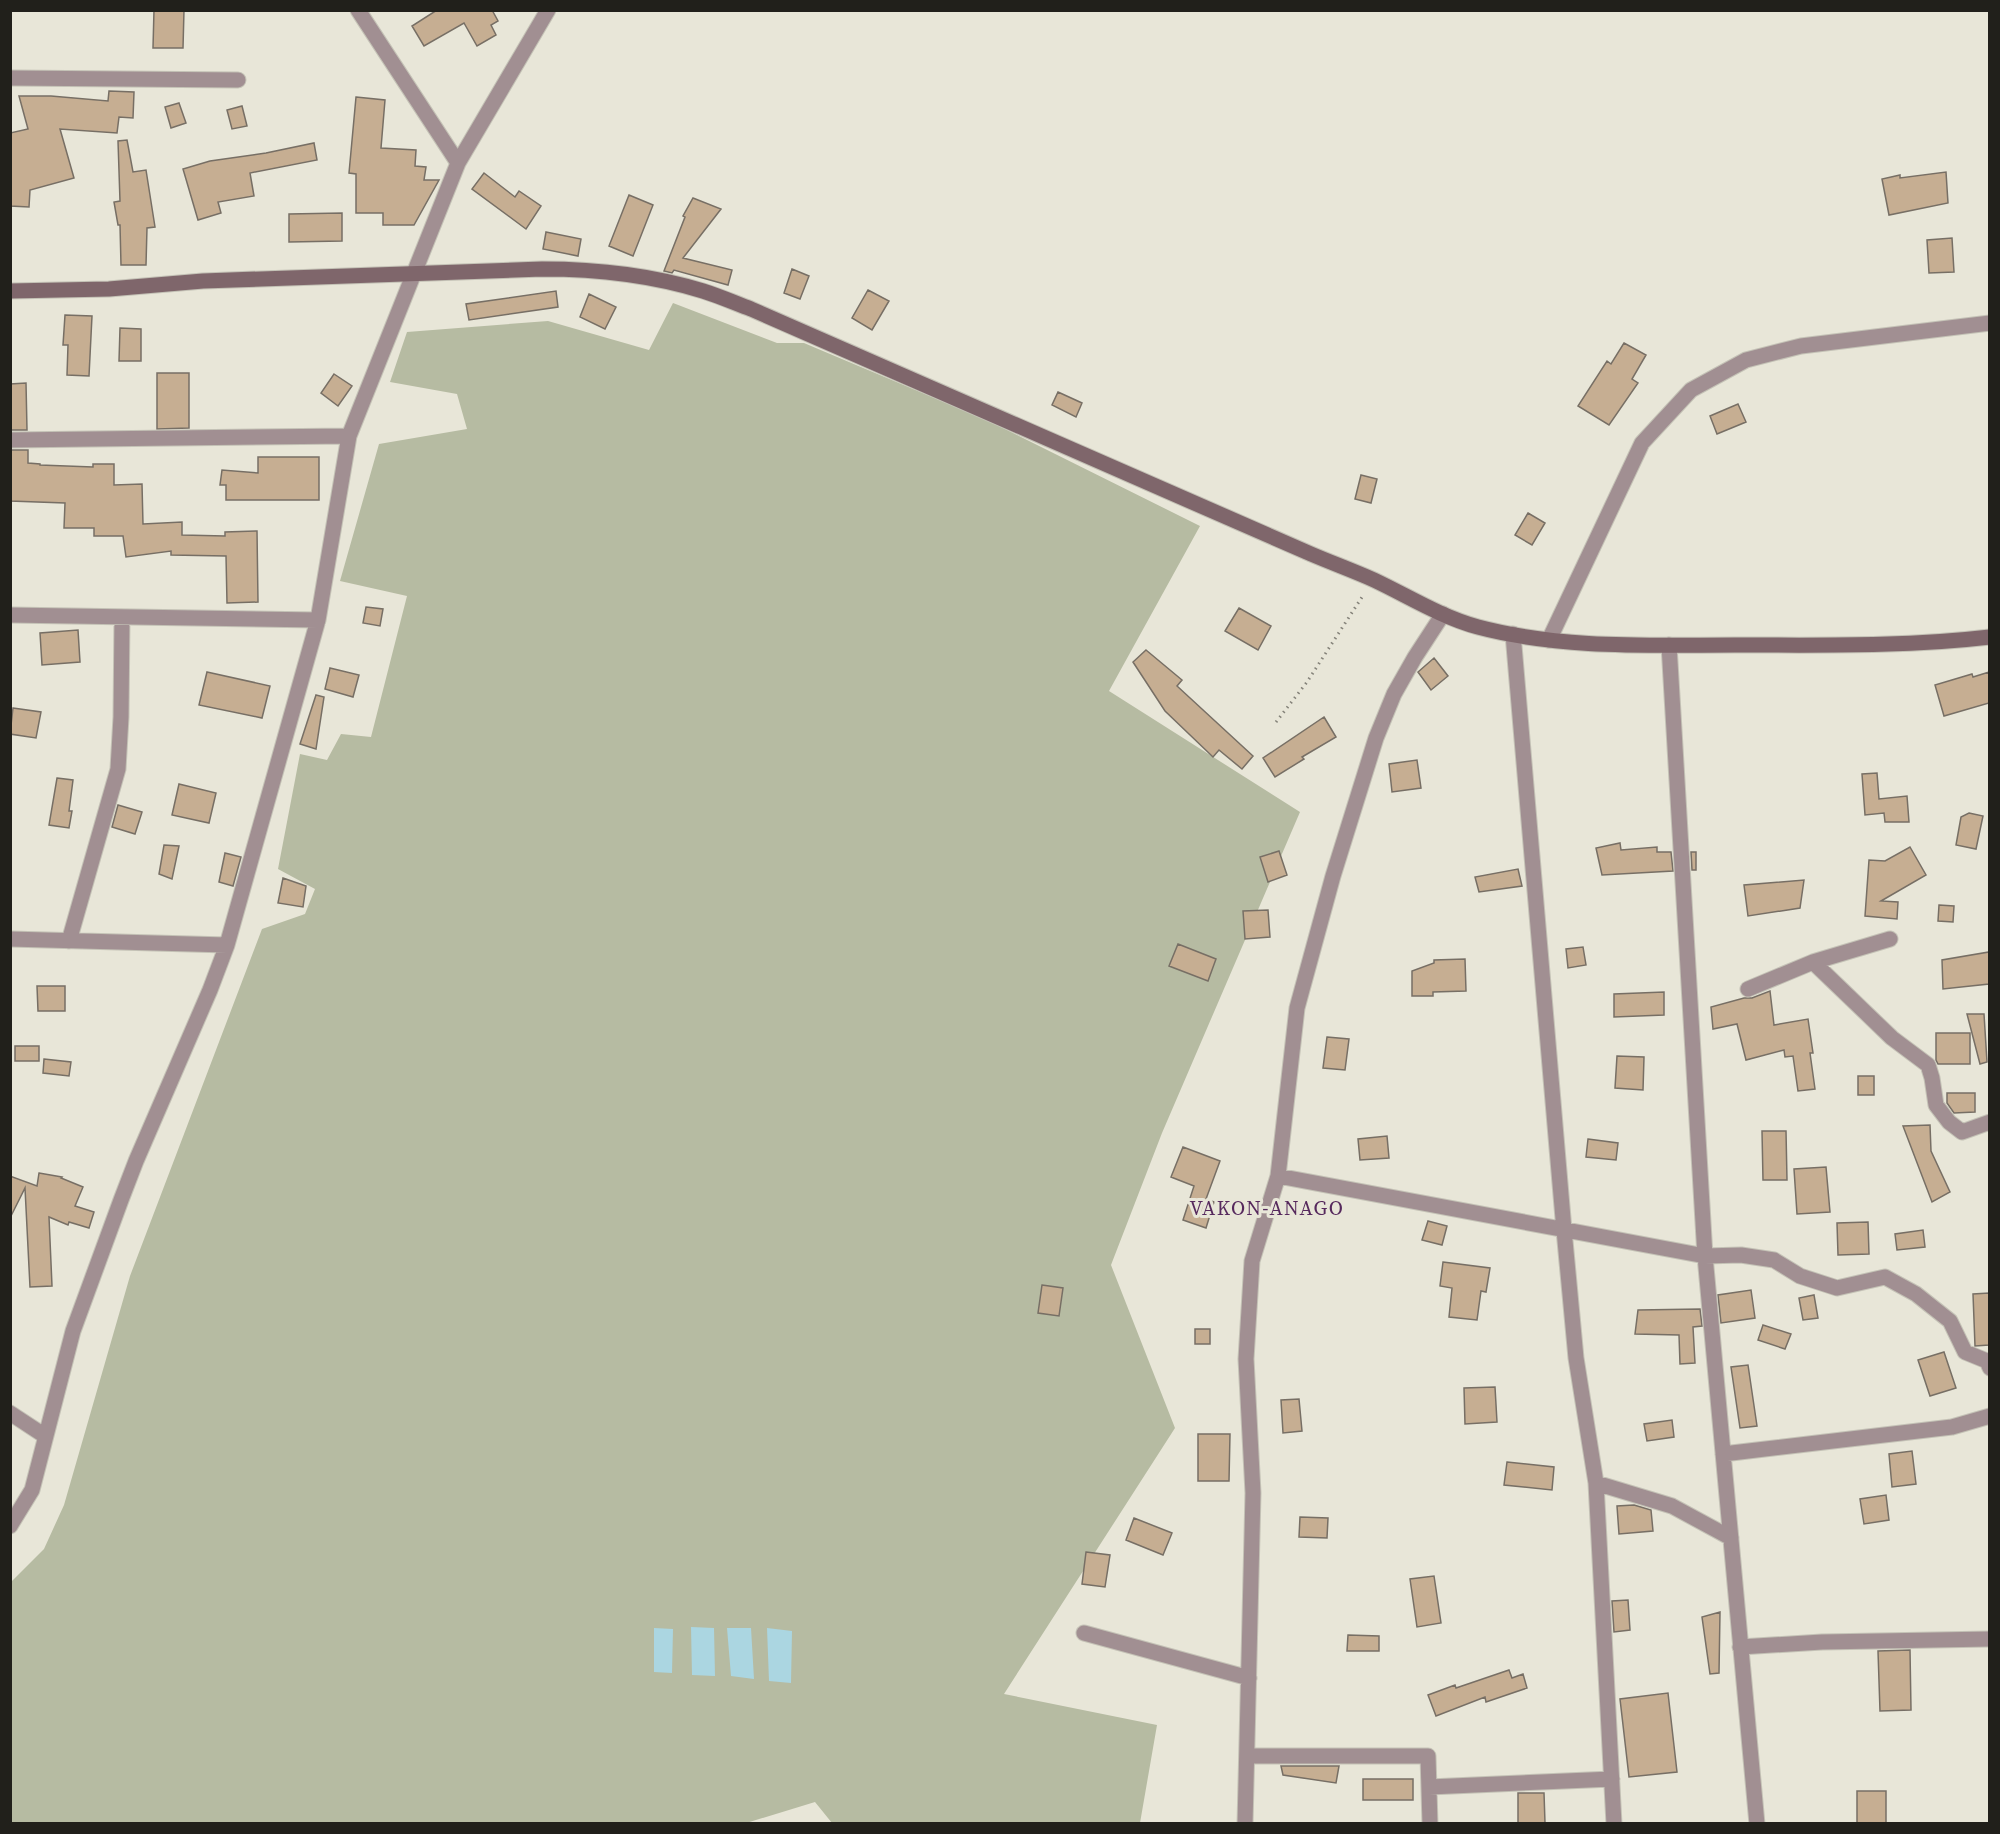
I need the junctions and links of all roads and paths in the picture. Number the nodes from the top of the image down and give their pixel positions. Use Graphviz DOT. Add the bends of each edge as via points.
graph roads {
  1 [pos="358,10"];
  2 [pos="548,10"];
  3 [pos="10,78"];
  4 [pos="238,80"];
  5 [pos="458,163"];
  6 [pos="413,273"];
  7 [pos="10,291"];
  8 [pos="1989,323"];
  9 [pos="349,436"];
  10 [pos="10,440"];
  11 [pos="1373,580"];
  12 [pos="1443,614"];
  13 [pos="10,615"];
  14 [pos="122,617"];
  15 [pos="318,620"];
  16 [pos="1513,634"];
  17 [pos="1989,637"];
  18 [pos="1549,640"];
  19 [pos="1669,645"];
  20 [pos="1276,722"];
  21 [pos="10,939"];
  22 [pos="1890,939"];
  23 [pos="69,940"];
  24 [pos="227,945"];
  25 [pos="1813,962"];
  26 [pos="1748,989"];
  27 [pos="1989,1122"];
  28 [pos="1278,1176"];
  29 [pos="1564,1230"];
  30 [pos="1705,1257"];
  31 [pos="1989,1368"];
  32 [pos="10,1413"];
  33 [pos="1989,1416"];
  34 [pos="45,1436"];
  35 [pos="1723,1454"];
  36 [pos="1596,1483"];
  37 [pos="10,1526"];
  38 [pos="1731,1538"];
  39 [pos="1084,1633"];
  40 [pos="1989,1639"];
  41 [pos="1740,1647"];
  42 [pos="1249,1678"];
  43 [pos="1248,1756"];
  44 [pos="1612,1779"];
  45 [pos="1429,1788"];
  46 [pos="1245,1824"];
  47 [pos="1430,1824"];
  48 [pos="1614,1824"];
  49 [pos="1756,1824"];
  1 -- 5 [label="street"];
  2 -- 5 [label="street"];
  3 -- 4 [label="street"];
  5 -- 6 [label="street"];
  6 -- 7 [label="main road"];
  6 -- 9 [label="street"];
  6 -- 11 [label="main road" via="586,269 702,291"];
  8 -- 18 [label="street" via="1801,346 1746,360 1691,390 1642,443"];
  9 -- 10 [label="street"];
  9 -- 15 [label="street"];
  11 -- 12 [label="main road"];
  11 -- 20 [label="path" via="1307,682"];
  12 -- 16 [label="main road" via="1477,627"];
  12 -- 28 [label="street" via="1394,694 1376,738 1333,876 1297,1008"];
  13 -- 14 [label="street"];
  14 -- 15 [label="street"];
  14 -- 23 [label="street" via="118,770"];
  15 -- 24 [label="street"];
  16 -- 18 [label="main road"];
  16 -- 29 [label="street"];
  17 -- 19 [label="main road" via="1897,644"];
  18 -- 19 [label="main road"];
  19 -- 30 [label="street"];
  21 -- 23 [label="street"];
  22 -- 25 [label="street"];
  23 -- 24 [label="street"];
  24 -- 34 [label="street" via="136,1161 73,1331"];
  25 -- 26 [label="street"];
  25 -- 27 [label="street" via="1892,1038 1928,1065 1936,1105 1949,1122 1962,1132"];
  28 -- 29 [label="street"];
  28 -- 42 [label="street" via="1252,1261 1247,1348 1253,1493"];
  29 -- 30 [label="street"];
  29 -- 36 [label="street" via="1576,1358"];
  30 -- 31 [label="street" via="1741,1255 1774,1260 1800,1276 1837,1288 1885,1277 1916,1294 1950,1321 1965,1352 1987,1361"];
  30 -- 35 [label="street"];
  32 -- 34 [label="street"];
  33 -- 35 [label="street" via="1952,1427"];
  34 -- 37 [label="street" via="32,1490"];
  35 -- 38 [label="street"];
  36 -- 38 [label="street" via="1672,1506"];
  36 -- 44 [label="street"];
  38 -- 41 [label="street"];
  39 -- 42 [label="street"];
  40 -- 41 [label="street"];
  41 -- 49 [label="street"];
  42 -- 43 [label="street"];
  43 -- 45 [label="street" via="1428,1756"];
  43 -- 46 [label="street"];
  44 -- 45 [label="street"];
  44 -- 48 [label="street"];
  45 -- 47 [label="street"];
}
